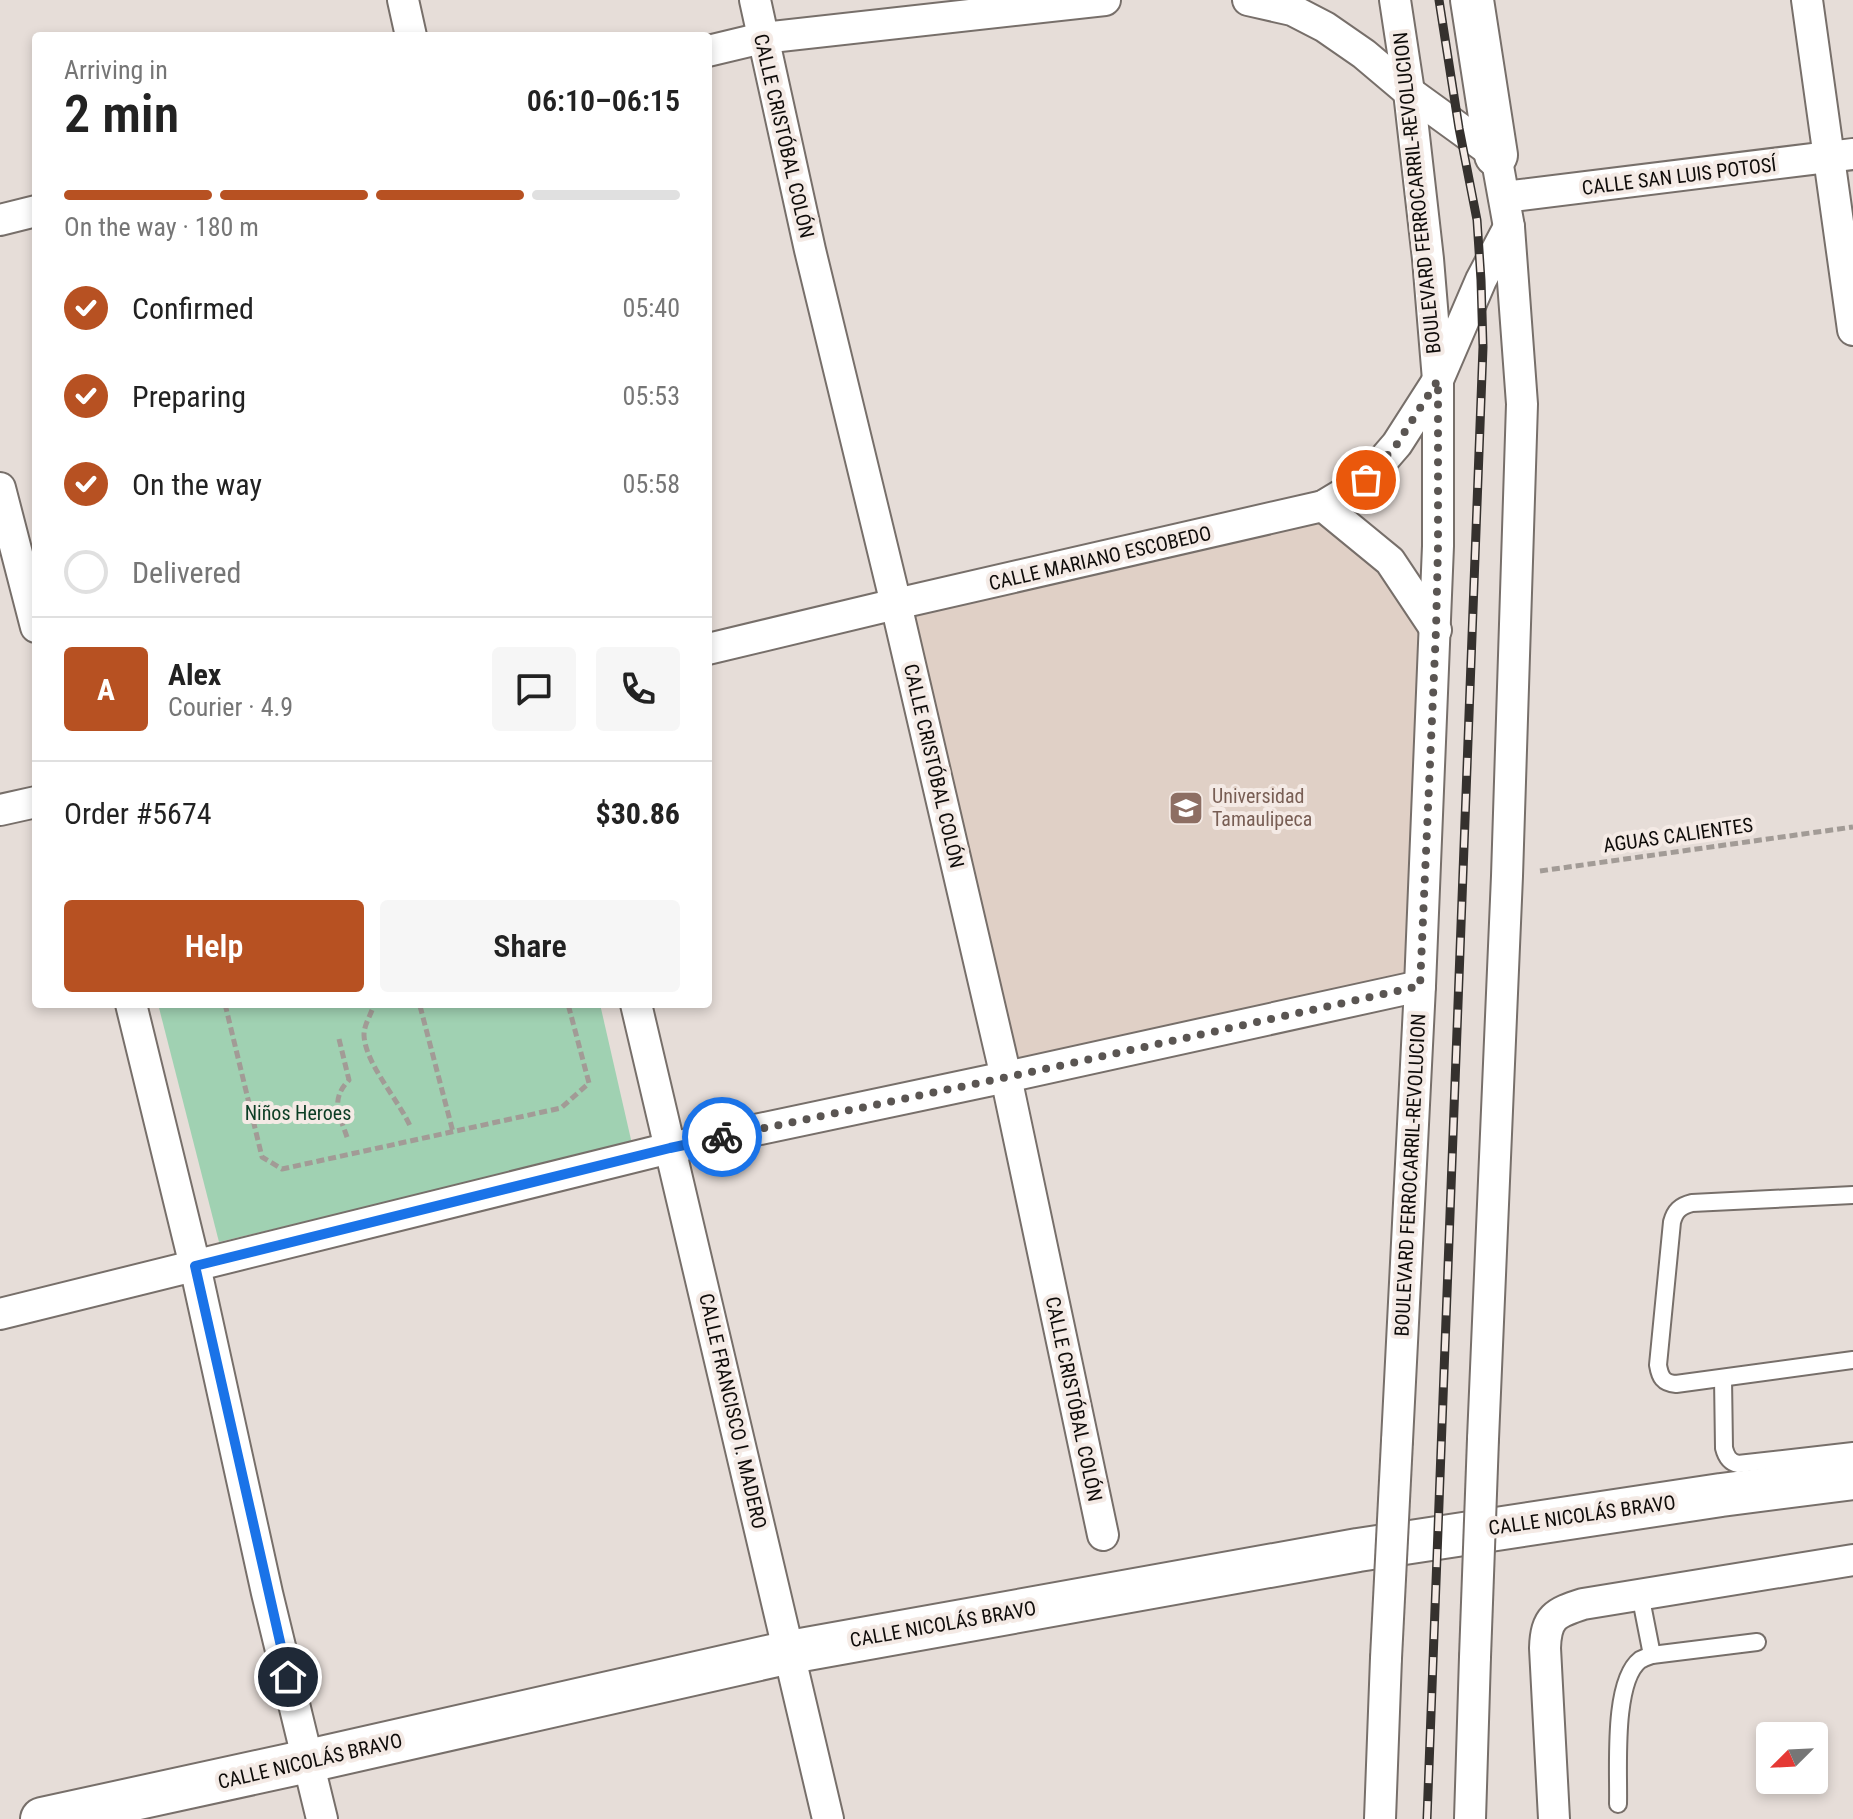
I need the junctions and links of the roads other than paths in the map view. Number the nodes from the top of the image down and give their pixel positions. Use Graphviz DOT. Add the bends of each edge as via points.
graph roads {
  1 [pos="403,0"];
  2 [pos="755,0"];
  3 [pos="1105,0"];
  4 [pos="1248,0"];
  5 [pos="1395,0"];
  6 [pos="1472,0"];
  7 [pos="1807,0"];
  8 [pos="410,32"];
  9 [pos="762,38"];
  10 [pos="712,50"];
  11 [pos="1409,92"];
  12 [pos="1496,155"];
  13 [pos="1841,156"];
  14 [pos="1504,197"];
  15 [pos="32,212"];
  16 [pos="0,220"];
  17 [pos="1509,227"];
  18 [pos="1853,330"];
  19 [pos="1438,380"];
  20 [pos="0,488"];
  21 [pos="1323,506"];
  22 [pos="896,604"];
  23 [pos="32,612"];
  24 [pos="1436,630"];
  25 [pos="712,648"];
  26 [pos="32,803"];
  27 [pos="0,810"];
  28 [pos="1420,986"];
  29 [pos="132,1008"];
  30 [pos="637,1008"];
  31 [pos="1006,1077"];
  32 [pos="670,1148"];
  33 [pos="1853,1195"];
  34 [pos="195,1266"];
  35 [pos="0,1314"];
  36 [pos="1853,1360"];
  37 [pos="1723,1378"];
  38 [pos="1853,1451"];
  39 [pos="1853,1478"];
  40 [pos="1103,1535"];
  41 [pos="1853,1560"];
  42 [pos="1640,1594"];
  43 [pos="1757,1642"];
  44 [pos="790,1652"];
  45 [pos="1652,1655"];
  46 [pos="308,1761"];
  47 [pos="1618,1804"];
  48 [pos="42,1819"];
  49 [pos="322,1819"];
  50 [pos="828,1819"];
  51 [pos="1380,1819"];
  52 [pos="1470,1819"];
  53 [pos="1554,1819"];
  1 -- 8 [label="street"];
  2 -- 9 [label="street, CALLE CRISTÓBAL COLÓN"];
  3 -- 9 [label="street"];
  4 -- 11 [label="street" via="1292,10 1325,27"];
  5 -- 11 [label="street, BOULEVARD FERROCARRIL-REVOLUCION"];
  6 -- 12 [label="main road"];
  7 -- 13 [label="street"];
  9 -- 10 [label="street"];
  9 -- 22 [label="street, CALLE CRISTÓBAL COLÓN"];
  11 -- 12 [label="street"];
  11 -- 19 [label="street, BOULEVARD FERROCARRIL-REVOLUCION"];
  12 -- 14 [label="street"];
  13 -- 14 [label="street, CALLE SAN LUIS POTOSÍ"];
  13 -- 18 [label="street"];
  14 -- 17 [label="street"];
  15 -- 16 [label="street"];
  17 -- 19 [label="street"];
  17 -- 52 [label="street, bridge" via="1522,404"];
  19 -- 21 [label="street, CALLE MARIANO ESCOBEDO" via="1397,444 1366,480"];
  19 -- 24 [label="street, BOULEVARD FERROCARRIL-REVOLUCION"];
  20 -- 23 [label="street"];
  21 -- 22 [label="street, CALLE MARIANO ESCOBEDO"];
  21 -- 24 [label="street" via="1390,561"];
  22 -- 25 [label="street, CALLE MARIANO ESCOBEDO"];
  22 -- 31 [label="street, CALLE CRISTÓBAL COLÓN"];
  24 -- 28 [label="street, BOULEVARD FERROCARRIL-REVOLUCION"];
  26 -- 27 [label="street"];
  28 -- 31 [label="street"];
  28 -- 51 [label="street, BOULEVARD FERROCARRIL-REVOLUCION, bridge"];
  29 -- 34 [label="street"];
  30 -- 32 [label="street, CALLE FRANCISCO I. MADERO"];
  31 -- 32 [label="street"];
  31 -- 40 [label="street, CALLE CRISTÓBAL COLÓN"];
  32 -- 34 [label="street"];
  32 -- 44 [label="street, CALLE FRANCISCO I. MADERO"];
  33 -- 37 [label="lane" via="1692,1203 1674,1214 1659,1373 1662,1380 1676,1384"];
  34 -- 35 [label="street"];
  34 -- 46 [label="street"];
  36 -- 37 [label="lane"];
  37 -- 38 [label="lane" via="1724,1448 1733,1463"];
  39 -- 44 [label="main road, CALLE NICOLÁS BRAVO" via="1386,1545"];
  41 -- 42 [label="street"];
  42 -- 45 [label="lane"];
  42 -- 53 [label="street" via="1566,1609 1546,1630"];
  43 -- 45 [label="lane"];
  44 -- 46 [label="main road, CALLE NICOLÁS BRAVO"];
  44 -- 50 [label="street, CALLE FRANCISCO I. MADERO"];
  45 -- 47 [label="lane" via="1634,1667 1625,1686"];
  46 -- 48 [label="main road, CALLE NICOLÁS BRAVO"];
  46 -- 49 [label="street"];
}
